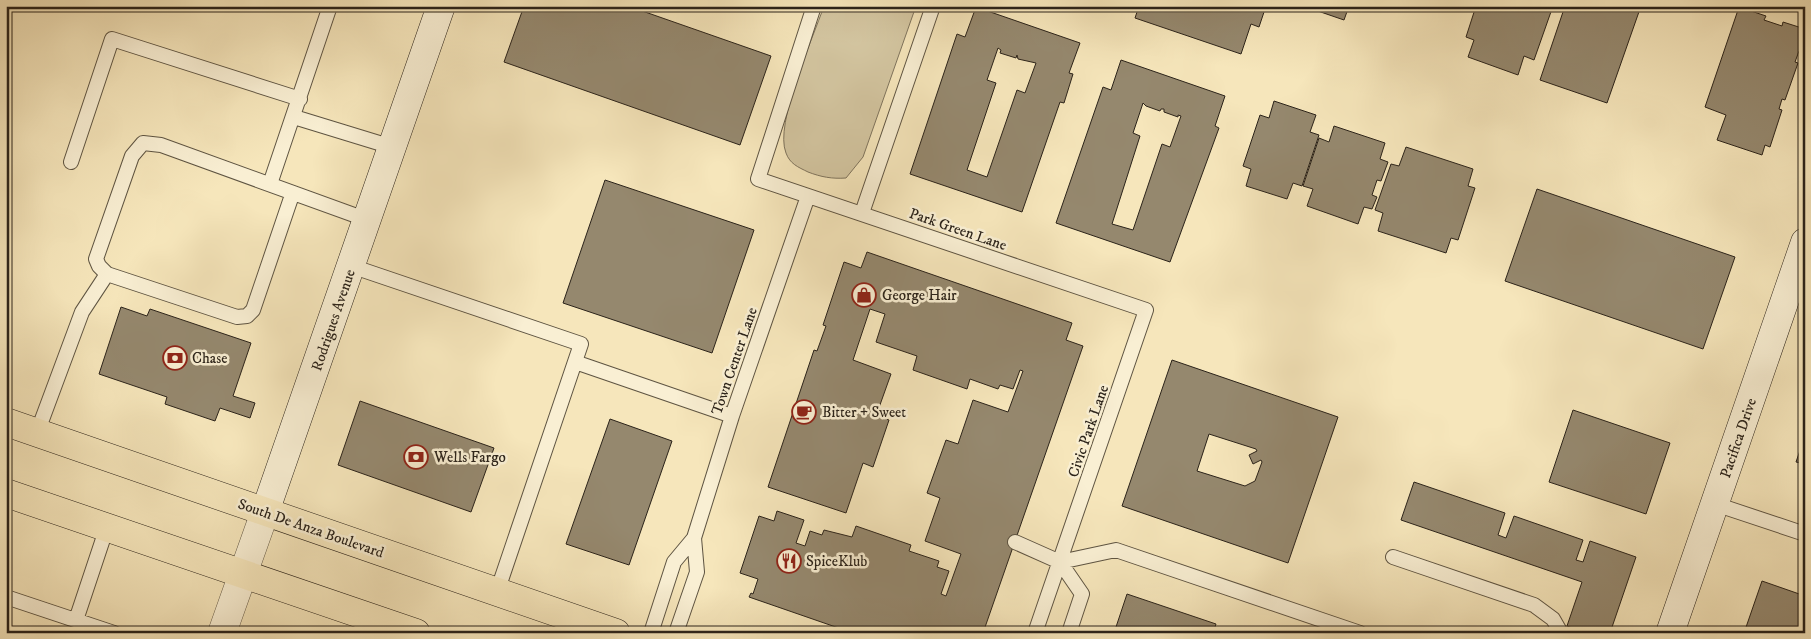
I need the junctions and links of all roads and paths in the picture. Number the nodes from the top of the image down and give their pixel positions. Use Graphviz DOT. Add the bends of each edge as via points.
graph roads {
  1 [pos="330,6"];
  2 [pos="441,6"];
  3 [pos="814,6"];
  4 [pos="932,6"];
  5 [pos="300,99"];
  6 [pos="294,117"];
  7 [pos="392,148"];
  8 [pos="70,162"];
  9 [pos="270,184"];
  10 [pos="292,195"];
  11 [pos="808,196"];
  12 [pos="862,213"];
  13 [pos="368,220"];
  14 [pos="1805,242"];
  15 [pos="351,266"];
  16 [pos="107,274"];
  17 [pos="1146,310"];
  18 [pos="575,362"];
  19 [pos="732,416"];
  20 [pos="6,422"];
  21 [pos="38,433"];
  22 [pos="6,493"];
  23 [pos="1715,504"];
  24 [pos="266,512"];
  25 [pos="107,527"];
  26 [pos="1805,534"];
  27 [pos="694,538"];
  28 [pos="1016,542"];
  29 [pos="1393,557"];
  30 [pos="1060,562"];
  31 [pos="242,573"];
  32 [pos="497,592"];
  33 [pos="6,597"];
  34 [pos="76,620"];
  35 [pos="114,633"];
  36 [pos="222,633"];
  37 [pos="416,633"];
  38 [pos="616,633"];
  39 [pos="651,633"];
  40 [pos="676,633"];
  41 [pos="1035,633"];
  42 [pos="1069,633"];
  43 [pos="1360,633"];
  44 [pos="1561,633"];
  45 [pos="1670,633"];
  1 -- 5 [label="lane"];
  2 -- 7 [label="street, Rodrigues Avenue"];
  3 -- 11 [label="lane, Park Green Lane" via="758,179"];
  4 -- 12 [label="lane"];
  5 -- 6 [label="lane"];
  5 -- 8 [label="lane" via="112,39"];
  6 -- 7 [label="lane"];
  6 -- 9 [label="lane"];
  7 -- 13 [label="street, Rodrigues Avenue"];
  9 -- 10 [label="lane"];
  9 -- 16 [label="lane" via="161,146 143,143 132,156 96,259"];
  10 -- 13 [label="lane"];
  10 -- 16 [label="lane" via="253,310 247,316 237,317"];
  11 -- 12 [label="lane, Park Green Lane"];
  11 -- 19 [label="lane, Town Center Lane"];
  12 -- 17 [label="lane, Park Green Lane"];
  13 -- 15 [label="street, Rodrigues Avenue"];
  14 -- 23 [label="street, Pacifica Drive"];
  15 -- 18 [label="lane" via="581,344"];
  15 -- 24 [label="street, Rodrigues Avenue"];
  16 -- 21 [label="lane" via="82,312"];
  17 -- 30 [label="lane, Civic Park Lane"];
  18 -- 19 [label="lane"];
  18 -- 32 [label="lane"];
  19 -- 27 [label="lane, Town Center Lane"];
  20 -- 21 [label="main road, South De Anza Boulevard"];
  21 -- 24 [label="main road, South De Anza Boulevard"];
  22 -- 25 [label="main road"];
  23 -- 26 [label="lane"];
  23 -- 45 [label="street, Pacifica Drive"];
  24 -- 31 [label="street, Rodrigues Avenue"];
  24 -- 32 [label="main road, South De Anza Boulevard"];
  25 -- 31 [label="main road"];
  25 -- 34 [label="lane"];
  27 -- 39 [label="lane, Town Center Lane" via="674,562"];
  27 -- 40 [label="lane, Town Center Lane" via="697,572"];
  28 -- 30 [label="lane"];
  29 -- 44 [label="lane" via="1534,605 1553,619"];
  30 -- 41 [label="lane, Civic Park Lane"];
  30 -- 42 [label="lane" via="1082,594"];
  30 -- 43 [label="lane" via="1116,550"];
  31 -- 36 [label="street, Rodrigues Avenue"];
  31 -- 37 [label="main road"];
  32 -- 38 [label="main road, South De Anza Boulevard"];
  33 -- 34 [label="lane"];
  34 -- 35 [label="lane"];
}
